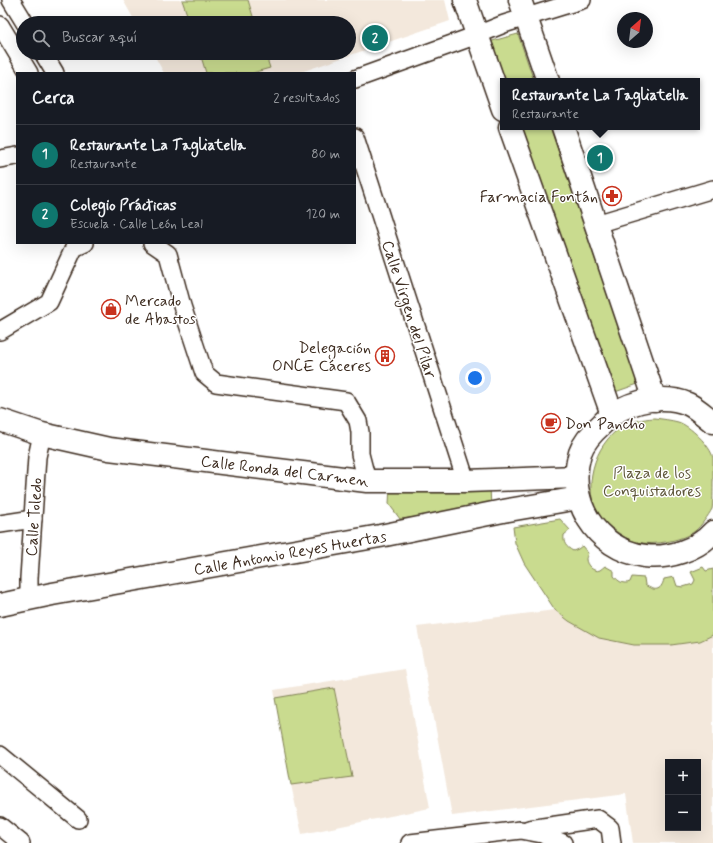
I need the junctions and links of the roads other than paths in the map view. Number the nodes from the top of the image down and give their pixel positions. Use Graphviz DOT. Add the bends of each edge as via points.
graph roads {
  1 [pos="11,0"];
  2 [pos="465,0"];
  3 [pos="582,0"];
  4 [pos="523,9"];
  5 [pos="21,16"];
  6 [pos="0,25"];
  7 [pos="477,35"];
  8 [pos="16,51"];
  9 [pos="21,60"];
  10 [pos="47,60"];
  11 [pos="28,72"];
  12 [pos="54,72"];
  13 [pos="547,78"];
  14 [pos="356,79"];
  15 [pos="500,100"];
  16 [pos="511,130"];
  17 [pos="564,130"];
  18 [pos="356,140"];
  19 [pos="16,156"];
  20 [pos="0,159"];
  21 [pos="713,189"];
  22 [pos="596,224"];
  23 [pos="82,244"];
  24 [pos="153,244"];
  25 [pos="0,330"];
  26 [pos="655,400"];
  27 [pos="612,414"];
  28 [pos="0,420"];
  29 [pos="713,422"];
  30 [pos="42,434"];
  31 [pos="466,480"];
  32 [pos="367,481"];
  33 [pos="577,487"];
  34 [pos="33,520"];
  35 [pos="0,524"];
  36 [pos="713,532"];
  37 [pos="29,600"];
  38 [pos="0,605"];
  39 [pos="0,755"];
  40 [pos="78,819"];
  41 [pos="0,826"];
  42 [pos="521,830"];
  43 [pos="611,835"];
  44 [pos="21,843"];
  45 [pos="410,843"];
  46 [pos="563,843"];
  1 -- 5 [label="street"];
  2 -- 7 [label="main road"];
  3 -- 4 [label="street"];
  4 -- 7 [label="street" via="504,24"];
  4 -- 13 [label="main road"];
  6 -- 8 [label="street"];
  7 -- 14 [label="street"];
  7 -- 15 [label="main road"];
  9 -- 11 [label="street"];
  10 -- 12 [label="street"];
  16 -- 27 [label="main road"];
  17 -- 22 [label="main road"];
  18 -- 31 [label="street, Calle Virgen del Pilar"];
  19 -- 20 [label="street"];
  21 -- 22 [label="street"];
  22 -- 26 [label="main road"];
  23 -- 25 [label="street" via="74,248 49,302"];
  24 -- 32 [label="street" via="168,254 204,373 216,383 346,401 358,421 360,454"];
  26 -- 27 [label="main road" via="642,401"];
  26 -- 29 [label="main road" via="672,400 688,404"];
  27 -- 33 [label="main road" via="588,438 581,452"];
  28 -- 30 [label="main road, Calle Ronda del Carmen"];
  30 -- 32 [label="main road, Calle Ronda del Carmen" via="110,450"];
  30 -- 34 [label="street, Calle Toledo" via="37,457"];
  31 -- 32 [label="main road, Calle Ronda del Carmen"];
  31 -- 33 [label="main road, Calle Ronda del Carmen"];
  33 -- 36 [label="main road" via="586,517 599,534 633,554 671,556 691,548"];
  33 -- 37 [label="main road, Calle Antonio Reyes Huertas" via="503,511"];
  34 -- 35 [label="street"];
  34 -- 37 [label="street, Calle Toledo"];
  37 -- 38 [label="main road, Calle Antonio Reyes Huertas"];
  39 -- 40 [label="street"];
  41 -- 44 [label="street"];
  42 -- 43 [label="street" via="598,819"];
  42 -- 45 [label="street"];
  42 -- 46 [label="street" via="542,834"];
}
